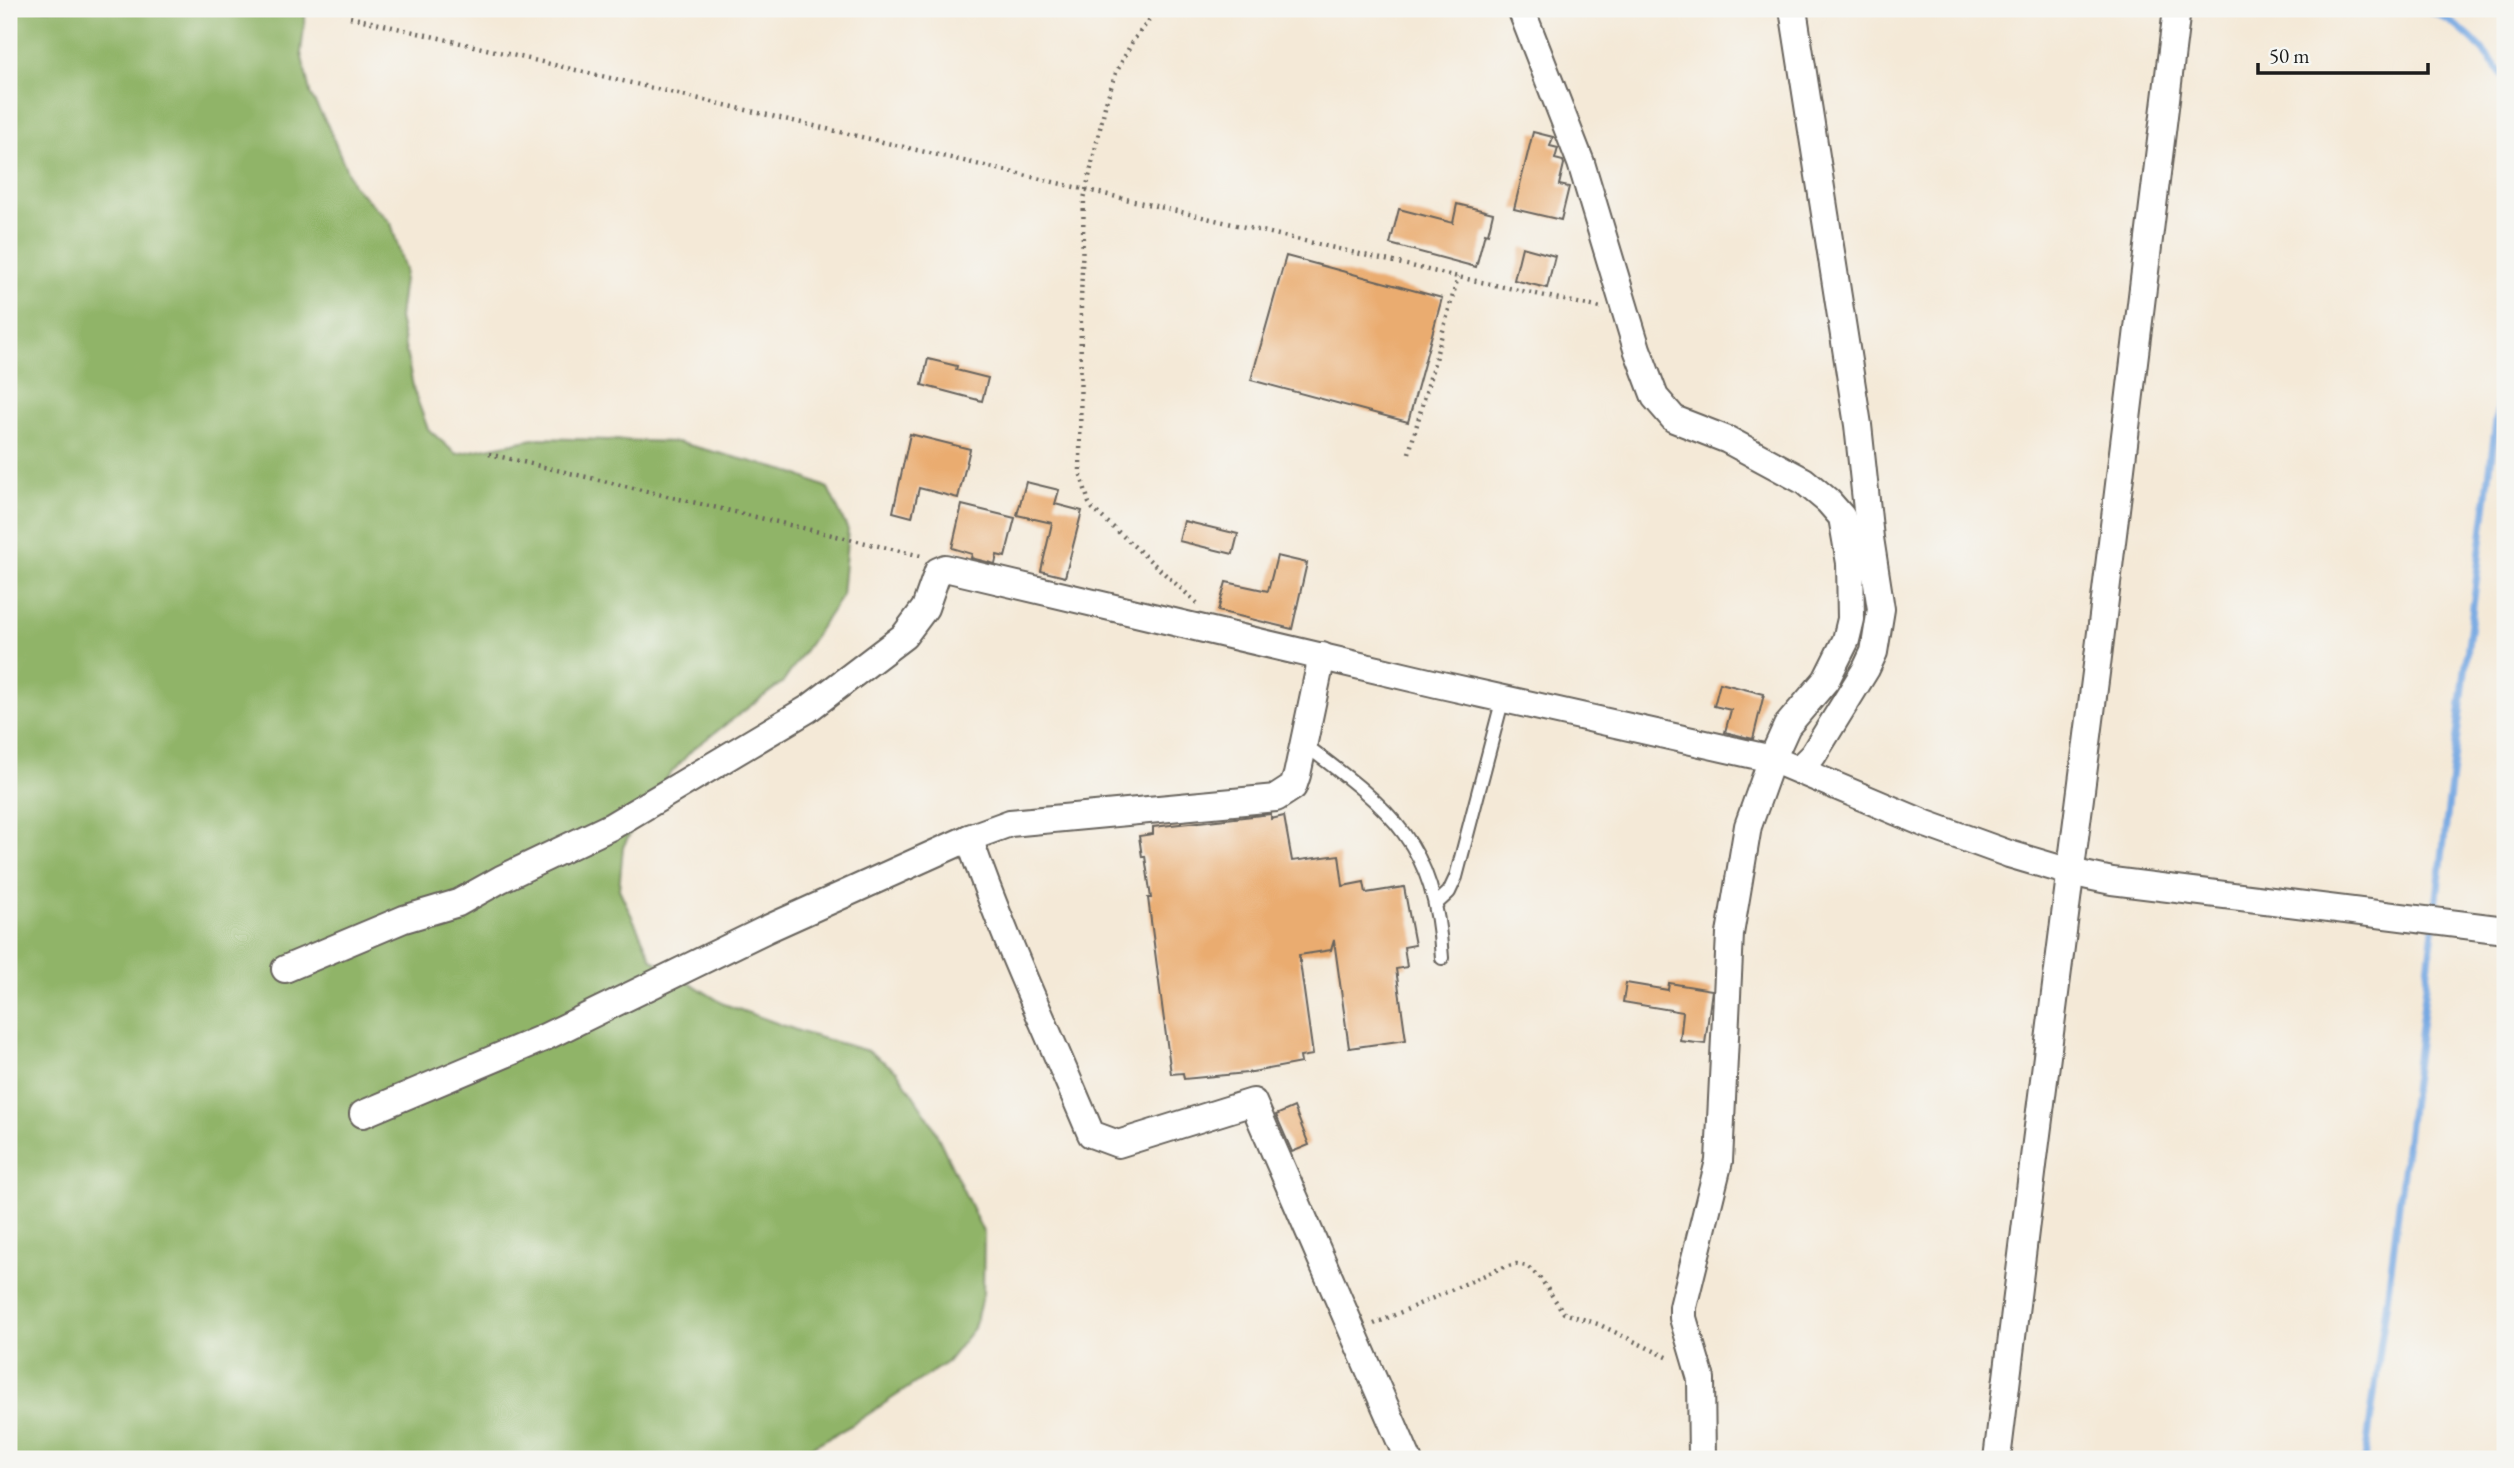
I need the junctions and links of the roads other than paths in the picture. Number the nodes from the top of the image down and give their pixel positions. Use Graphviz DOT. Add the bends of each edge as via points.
graph roads {
  1 [pos="1521,9"];
  2 [pos="1793,9"];
  3 [pos="2177,9"];
  4 [pos="1322,656"];
  5 [pos="1503,698"];
  6 [pos="1303,744"];
  7 [pos="1772,759"];
  8 [pos="1799,769"];
  9 [pos="969,838"];
  10 [pos="2070,872"];
  11 [pos="1436,904"];
  12 [pos="2505,930"];
  13 [pos="1442,958"];
  14 [pos="285,969"];
  15 [pos="363,1114"];
  16 [pos="1408,1459"];
  17 [pos="1702,1459"];
  18 [pos="1997,1459"];
  1 -- 7 [label="street" via="1581,163 1656,397 1674,419 1728,440 1804,481 1842,517 1852,592 1846,640 1826,681 1787,726"];
  2 -- 8 [label="street" via="1858,425 1881,609 1874,652 1866,669 1813,755"];
  3 -- 10 [label="street"];
  4 -- 5 [label="street"];
  4 -- 6 [label="street"];
  4 -- 14 [label="street" via="941,569 925,608 904,636 808,709 612,826 458,903 404,919"];
  5 -- 7 [label="street"];
  5 -- 11 [label="lane" via="1455,877 1449,892"];
  6 -- 9 [label="street" via="1293,787 1276,798 1026,820"];
  6 -- 11 [label="lane" via="1394,818 1414,846"];
  7 -- 8 [label="street"];
  7 -- 17 [label="street" via="1748,826 1730,934 1719,1161 1683,1307 1701,1379"];
  8 -- 10 [label="street" via="1926,824"];
  9 -- 15 [label="street" via="541,1039"];
  9 -- 16 [label="street" via="1005,936 1091,1134 1118,1144 1253,1102"];
  10 -- 12 [label="street"];
  10 -- 18 [label="street"];
  11 -- 13 [label="lane"];
}
